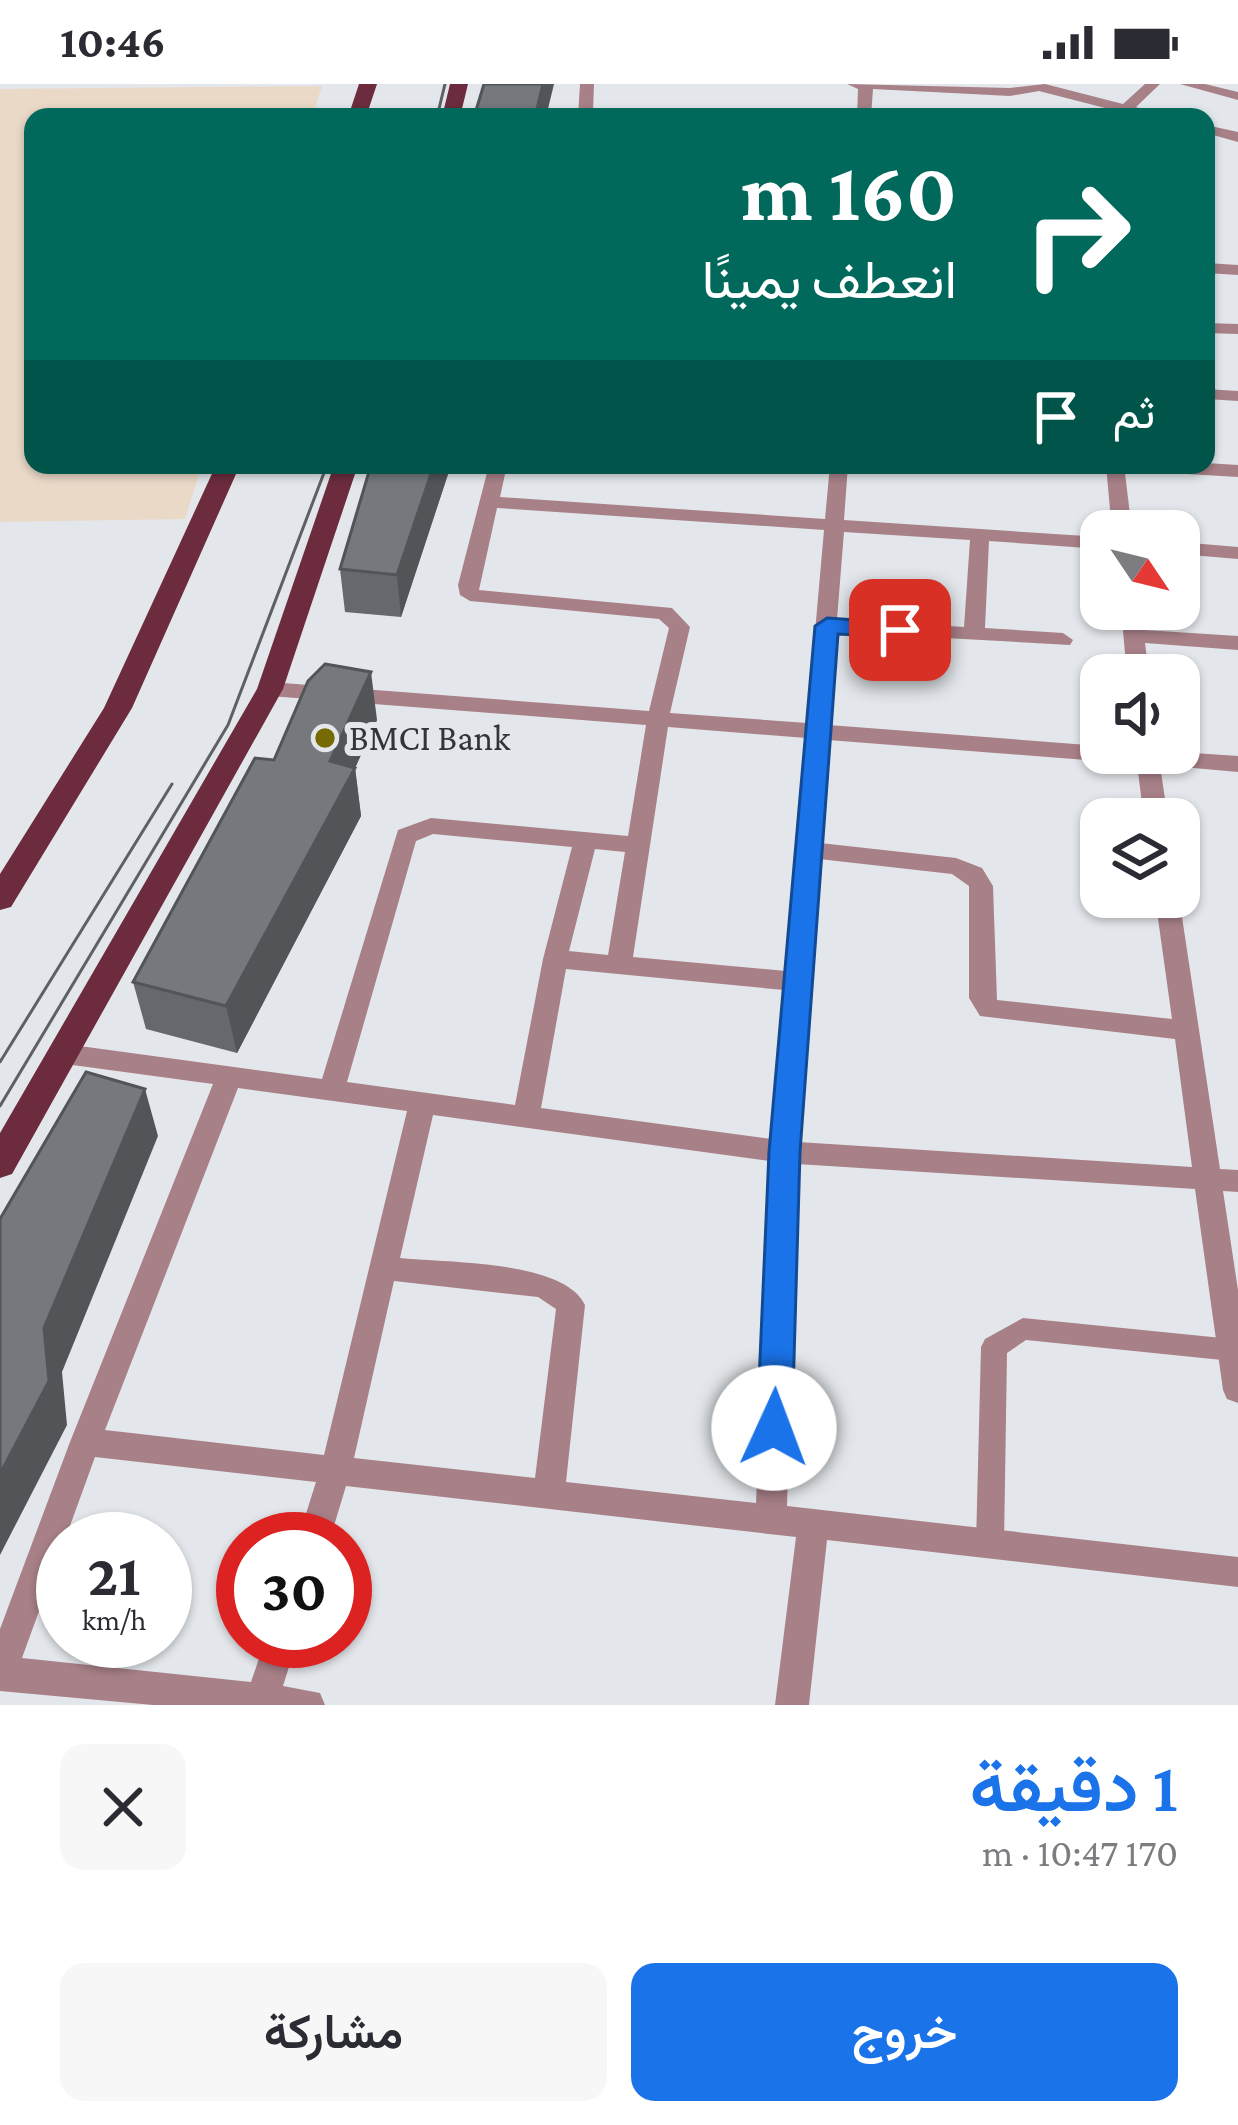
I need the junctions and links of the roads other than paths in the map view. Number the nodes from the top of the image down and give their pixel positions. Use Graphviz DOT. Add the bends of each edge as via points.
graph roads {
  1 [pos="854,84"];
  2 [pos="866,84"];
  3 [pos="1153,84"];
  4 [pos="1187,84"];
  5 [pos="1033,85"];
  6 [pos="1073,96"];
  7 [pos="1238,96"];
  8 [pos="1075,108"];
  9 [pos="1122,108"];
  10 [pos="1127,108"];
  11 [pos="224,474"];
  12 [pos="343,474"];
  13 [pos="496,474"];
  14 [pos="838,474"];
  15 [pos="1115,474"];
  16 [pos="489,502"];
  17 [pos="1119,510"];
  18 [pos="834,524"];
  19 [pos="980,534"];
  20 [pos="1080,541"];
  21 [pos="1200,550"];
  22 [pos="1238,553"];
  23 [pos="827,626"];
  24 [pos="1133,630"];
  25 [pos="974,634"];
  26 [pos="1134,636"];
  27 [pos="1063,640"];
  28 [pos="1238,643"];
  29 [pos="1136,654"];
  30 [pos="270,688"];
  31 [pos="658,718"];
  32 [pos="820,734"];
  33 [pos="1080,751"];
  34 [pos="1200,760"];
  35 [pos="1238,764"];
  36 [pos="586,840"];
  37 [pos="637,845"];
  38 [pos="810,850"];
  39 [pos="0,899"];
  40 [pos="1170,918"];
  41 [pos="555,958"];
  42 [pos="619,966"];
  43 [pos="799,982"];
  44 [pos="1186,1030"];
  45 [pos="65,1054"];
  46 [pos="229,1077"];
  47 [pos="332,1090"];
  48 [pos="422,1103"];
  49 [pos="526,1117"];
  50 [pos="784,1152"];
  51 [pos="0,1164"];
  52 [pos="1208,1178"];
  53 [pos="1238,1181"];
  54 [pos="383,1268"];
  55 [pos="1232,1350"];
  56 [pos="1238,1390"];
  57 [pos="85,1442"];
  58 [pos="336,1469"];
  59 [pos="550,1494"];
  60 [pos="322,1512"];
  61 [pos="771,1520"];
  62 [pos="813,1523"];
  63 [pos="990,1544"];
  64 [pos="1238,1572"];
  65 [pos="272,1668"];
  66 [pos="0,1673"];
  67 [pos="262,1699"];
  68 [pos="308,1705"];
  69 [pos="792,1705"];
  1 -- 2 [label="street"];
  2 -- 5 [label="street" via="1010,92"];
  3 -- 10 [label="street"];
  4 -- 7 [label="street"];
  5 -- 6 [label="street"];
  6 -- 8 [label="street"];
  6 -- 9 [label="street"];
  11 -- 39 [label="main road" via="118,708"];
  12 -- 30 [label="main road"];
  13 -- 16 [label="street"];
  14 -- 18 [label="street"];
  15 -- 17 [label="street"];
  16 -- 18 [label="street"];
  16 -- 31 [label="street" via="470,595 676,618"];
  18 -- 19 [label="street"];
  18 -- 23 [label="street"];
  19 -- 20 [label="street"];
  19 -- 25 [label="street"];
  21 -- 22 [label="street"];
  23 -- 25 [label="street"];
  23 -- 32 [label="street"];
  24 -- 26 [label="street"];
  25 -- 27 [label="street"];
  26 -- 28 [label="street"];
  26 -- 29 [label="street"];
  30 -- 31 [label="street"];
  30 -- 45 [label="main road"];
  31 -- 32 [label="street"];
  31 -- 37 [label="street"];
  32 -- 33 [label="street"];
  32 -- 38 [label="street"];
  34 -- 35 [label="street"];
  36 -- 37 [label="street"];
  36 -- 41 [label="street"];
  36 -- 47 [label="street" via="431,826 406,836"];
  37 -- 42 [label="street"];
  38 -- 43 [label="street"];
  38 -- 44 [label="street" via="974,874 989,1009"];
  40 -- 44 [label="street"];
  41 -- 42 [label="street"];
  41 -- 49 [label="street"];
  42 -- 43 [label="street"];
  43 -- 50 [label="street"];
  44 -- 52 [label="street"];
  45 -- 46 [label="street"];
  45 -- 51 [label="main road"];
  46 -- 47 [label="street"];
  46 -- 57 [label="street"];
  47 -- 48 [label="street"];
  48 -- 49 [label="street"];
  48 -- 54 [label="street"];
  49 -- 50 [label="street"];
  50 -- 52 [label="street"];
  50 -- 61 [label="street"];
  52 -- 53 [label="street"];
  52 -- 55 [label="street"];
  54 -- 58 [label="street"];
  54 -- 59 [label="street" via="540,1285 571,1305"];
  55 -- 56 [label="street"];
  55 -- 63 [label="lane" via="1023,1329 1004,1336 994,1347"];
  57 -- 58 [label="street"];
  57 -- 66 [label="street"];
  58 -- 59 [label="street"];
  58 -- 60 [label="street"];
  59 -- 61 [label="street"];
  61 -- 62 [label="street"];
  62 -- 63 [label="street"];
  62 -- 69 [label="street"];
  63 -- 64 [label="street"];
  65 -- 67 [label="street"];
  66 -- 67 [label="street"];
  67 -- 68 [label="street"];
}
